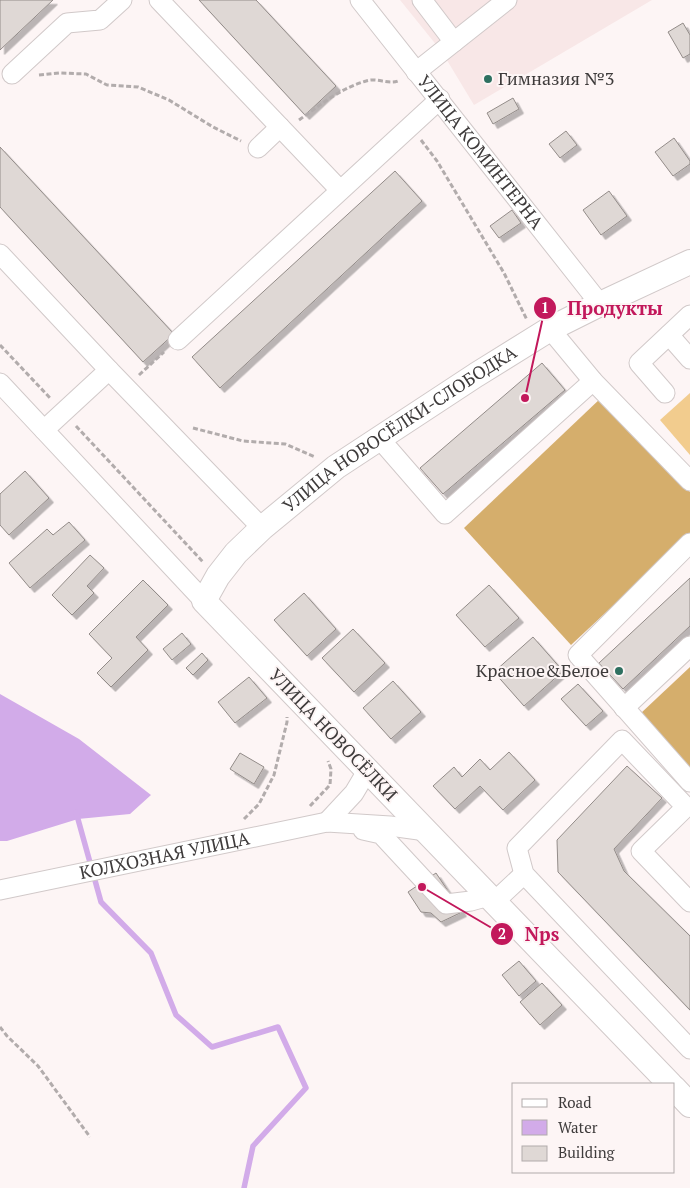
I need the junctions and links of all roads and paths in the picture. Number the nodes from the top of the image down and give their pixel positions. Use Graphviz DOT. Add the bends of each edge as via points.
graph roads {
  1 [pos="122,0"];
  2 [pos="158,0"];
  3 [pos="360,0"];
  4 [pos="422,0"];
  5 [pos="508,0"];
  6 [pos="454,42"];
  7 [pos="416,72"];
  8 [pos="12,74"];
  9 [pos="440,99"];
  10 [pos="410,126"];
  11 [pos="280,127"];
  12 [pos="258,148"];
  13 [pos="340,190"];
  14 [pos="0,254"];
  15 [pos="689,266"];
  16 [pos="600,304"];
  17 [pos="690,315"];
  18 [pos="543,334"];
  19 [pos="669,335"];
  20 [pos="178,340"];
  21 [pos="0,344"];
  22 [pos="690,359"];
  23 [pos="109,370"];
  24 [pos="593,381"];
  25 [pos="0,383"];
  26 [pos="126,388"];
  27 [pos="665,393"];
  28 [pos="63,412"];
  29 [pos="187,426"];
  30 [pos="44,430"];
  31 [pos="379,438"];
  32 [pos="336,467"];
  33 [pos="690,481"];
  34 [pos="256,533"];
  35 [pos="690,543"];
  36 [pos="218,576"];
  37 [pos="204,601"];
  38 [pos="690,646"];
  39 [pos="283,684"];
  40 [pos="624,708"];
  41 [pos="328,759"];
  42 [pos="367,771"];
  43 [pos="690,782"];
  44 [pos="307,809"];
  45 [pos="249,822"];
  46 [pos="327,822"];
  47 [pos="426,831"];
  48 [pos="524,874"];
  49 [pos="0,890"];
  50 [pos="491,899"];
  51 [pos="690,902"];
  52 [pos="0,1027"];
  53 [pos="690,1049"];
  54 [pos="669,1083"];
  55 [pos="675,1089"];
  56 [pos="690,1105"];
  57 [pos="90,1136"];
  1 -- 8 [label="street" via="100,20 67,23"];
  2 -- 11 [label="street"];
  3 -- 7 [label="street, УЛИЦА КОМИНТЕРНА"];
  4 -- 6 [label="street"];
  5 -- 6 [label="street"];
  6 -- 7 [label="street"];
  7 -- 9 [label="street, УЛИЦА КОМИНТЕРНА"];
  7 -- 11 [label="path" via="394,83 368,80 334,95 299,120"];
  8 -- 12 [label="path" via="86,74 107,85 138,87"];
  9 -- 10 [label="street"];
  9 -- 16 [label="street, УЛИЦА КОМИНТЕРНА"];
  10 -- 13 [label="street"];
  10 -- 18 [label="path" via="437,161"];
  11 -- 12 [label="street"];
  11 -- 13 [label="street"];
  13 -- 20 [label="street"];
  14 -- 23 [label="street"];
  15 -- 16 [label="main road, УЛИЦА НОВОСЁЛКИ-СЛОБОДКА"];
  16 -- 18 [label="main road, УЛИЦА НОВОСЁЛКИ-СЛОБОДКА"];
  17 -- 19 [label="street"];
  18 -- 24 [label="street"];
  18 -- 31 [label="main road, УЛИЦА НОВОСЁЛКИ-СЛОБОДКА"];
  19 -- 22 [label="street"];
  19 -- 27 [label="street" via="639,363"];
  20 -- 26 [label="path"];
  21 -- 28 [label="path"];
  23 -- 26 [label="street"];
  23 -- 28 [label="street"];
  24 -- 31 [label="street" via="445,514"];
  24 -- 33 [label="street"];
  25 -- 30 [label="street, УЛИЦА НОВОСЁЛКИ"];
  26 -- 34 [label="street"];
  28 -- 30 [label="street"];
  28 -- 36 [label="path"];
  29 -- 32 [label="path" via="243,441 285,444"];
  30 -- 37 [label="street, УЛИЦА НОВОСЁЛКИ"];
  31 -- 32 [label="main road, УЛИЦА НОВОСЁЛКИ-СЛОБОДКА"];
  32 -- 34 [label="main road, УЛИЦА НОВОСЁЛКИ-СЛОБОДКА"];
  34 -- 36 [label="main road, УЛИЦА НОВОСЁЛКИ-СЛОБОДКА"];
  35 -- 40 [label="street" via="578,655"];
  36 -- 37 [label="main road, УЛИЦА НОВОСЁЛКИ-СЛОБОДКА"];
  37 -- 39 [label="main road, УЛИЦА НОВОСЁЛКИ"];
  38 -- 40 [label="street"];
  39 -- 42 [label="main road, УЛИЦА НОВОСЁЛКИ"];
  39 -- 45 [label="path" via="287,722 274,775 259,804 240,824"];
  40 -- 43 [label="street"];
  41 -- 44 [label="path" via="330,785"];
  42 -- 46 [label="street" via="354,793"];
  42 -- 47 [label="main road, УЛИЦА НОВОСЁЛКИ"];
  46 -- 47 [label="street, КОЛХОЗНАЯ УЛИЦА"];
  46 -- 49 [label="street, КОЛХОЗНАЯ УЛИЦА"];
  46 -- 50 [label="street" via="381,834 446,904"];
  47 -- 50 [label="main road, УЛИЦА НОВОСЁЛКИ"];
  48 -- 50 [label="street"];
  48 -- 51 [label="street" via="517,848 622,740 686,807 641,852"];
  48 -- 53 [label="street"];
  50 -- 54 [label="main road, УЛИЦА НОВОСЁЛКИ"];
  52 -- 57 [label="path" via="38,1066"];
  55 -- 56 [label="main road"];
}
